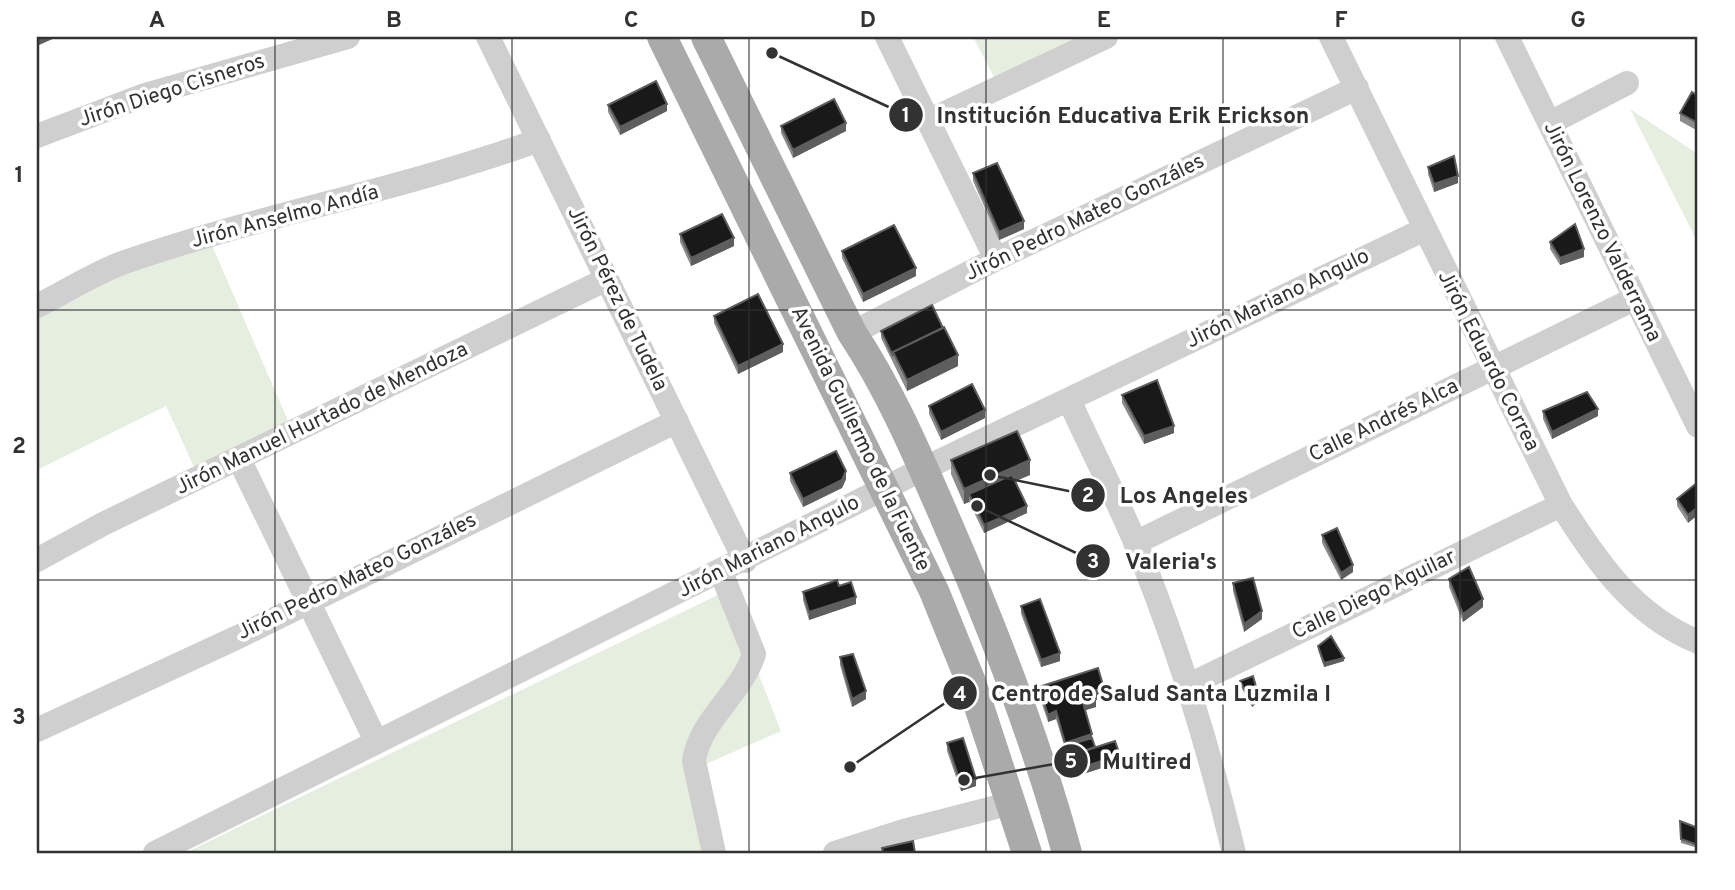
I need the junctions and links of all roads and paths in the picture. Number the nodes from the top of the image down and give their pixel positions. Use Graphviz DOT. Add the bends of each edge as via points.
graph roads {
  1 [pos="348,37"];
  2 [pos="488,37"];
  3 [pos="662,37"];
  4 [pos="706,37"];
  5 [pos="887,37"];
  6 [pos="1106,37"];
  7 [pos="1331,37"];
  8 [pos="1507,37"];
  9 [pos="1627,83"];
  10 [pos="1357,88"];
  11 [pos="928,121"];
  12 [pos="1550,123"];
  13 [pos="37,136"];
  14 [pos="539,139"];
  15 [pos="1423,230"];
  16 [pos="996,259"];
  17 [pos="607,279"];
  18 [pos="1634,299"];
  19 [pos="37,306"];
  20 [pos="852,333"];
  21 [pos="1492,368"];
  22 [pos="1069,400"];
  23 [pos="677,421"];
  24 [pos="1698,426"];
  25 [pos="239,459"];
  26 [pos="923,469"];
  27 [pos="885,488"];
  28 [pos="1561,505"];
  29 [pos="1135,543"];
  30 [pos="37,560"];
  31 [pos="745,561"];
  32 [pos="721,572"];
  33 [pos="310,601"];
  34 [pos="1698,642"];
  35 [pos="1187,685"];
  36 [pos="37,730"];
  37 [pos="376,741"];
  38 [pos="1012,803"];
  39 [pos="155,853"];
  40 [pos="714,853"];
  41 [pos="835,853"];
  42 [pos="1027,853"];
  43 [pos="1067,853"];
  44 [pos="1234,853"];
  1 -- 13 [label="street, Jirón Diego Cisneros" via="145,95"];
  2 -- 14 [label="street, Jirón Pérez de Tudela"];
  3 -- 27 [label="main road, Avenida Guillermo de la Fuente"];
  4 -- 20 [label="main road, Avenida Guillermo de la Fuente"];
  5 -- 11 [label="street"];
  6 -- 11 [label="street"];
  7 -- 10 [label="street, Jirón Eduardo Correa"];
  8 -- 12 [label="street, Jirón Lorenzo Valderrama"];
  9 -- 12 [label="street"];
  10 -- 15 [label="street, Jirón Eduardo Correa"];
  10 -- 16 [label="street, Jirón Pedro Mateo Gonzáles"];
  11 -- 16 [label="street"];
  12 -- 18 [label="street, Jirón Lorenzo Valderrama"];
  14 -- 17 [label="street, Jirón Pérez de Tudela"];
  14 -- 19 [label="street, Jirón Anselmo Andía" via="461,168 119,264"];
  15 -- 21 [label="street, Jirón Eduardo Correa"];
  15 -- 22 [label="street, Jirón Mariano Angulo"];
  16 -- 20 [label="street, Jirón Pedro Mateo Gonzáles"];
  17 -- 23 [label="street, Jirón Pérez de Tudela"];
  17 -- 25 [label="street, Jirón Manuel Hurtado de Mendoza"];
  18 -- 21 [label="street, Calle Andrés Alca"];
  18 -- 24 [label="street, Jirón Lorenzo Valderrama"];
  20 -- 26 [label="main road, Avenida Guillermo de la Fuente"];
  21 -- 28 [label="street, Jirón Eduardo Correa"];
  21 -- 29 [label="street, Calle Andrés Alca"];
  22 -- 26 [label="street, Jirón Mariano Angulo"];
  22 -- 29 [label="street"];
  23 -- 31 [label="street, Jirón Pérez de Tudela"];
  23 -- 33 [label="street, Jirón Pedro Mateo Gonzáles"];
  25 -- 30 [label="street, Jirón Manuel Hurtado de Mendoza"];
  25 -- 33 [label="street"];
  26 -- 27 [label="street, Jirón Mariano Angulo"];
  26 -- 43 [label="main road, Avenida Guillermo de la Fuente" via="988,616 1025,714"];
  27 -- 31 [label="street, Jirón Mariano Angulo"];
  27 -- 38 [label="main road, Avenida Guillermo de la Fuente" via="971,681"];
  28 -- 34 [label="street, Jirón Eduardo Correa" via="1600,566 1625,594 1649,615"];
  28 -- 35 [label="street, Calle Diego Aguilar"];
  29 -- 35 [label="street"];
  31 -- 32 [label="street, Jirón Mariano Angulo"];
  32 -- 37 [label="street, Jirón Mariano Angulo"];
  32 -- 40 [label="street" via="754,654 742,680 696,746 694,761"];
  33 -- 36 [label="street, Jirón Pedro Mateo Gonzáles"];
  33 -- 37 [label="street"];
  35 -- 44 [label="street"];
  37 -- 39 [label="street, Jirón Mariano Angulo"];
  38 -- 41 [label="street"];
  38 -- 42 [label="main road, Avenida Guillermo de la Fuente"];
}
